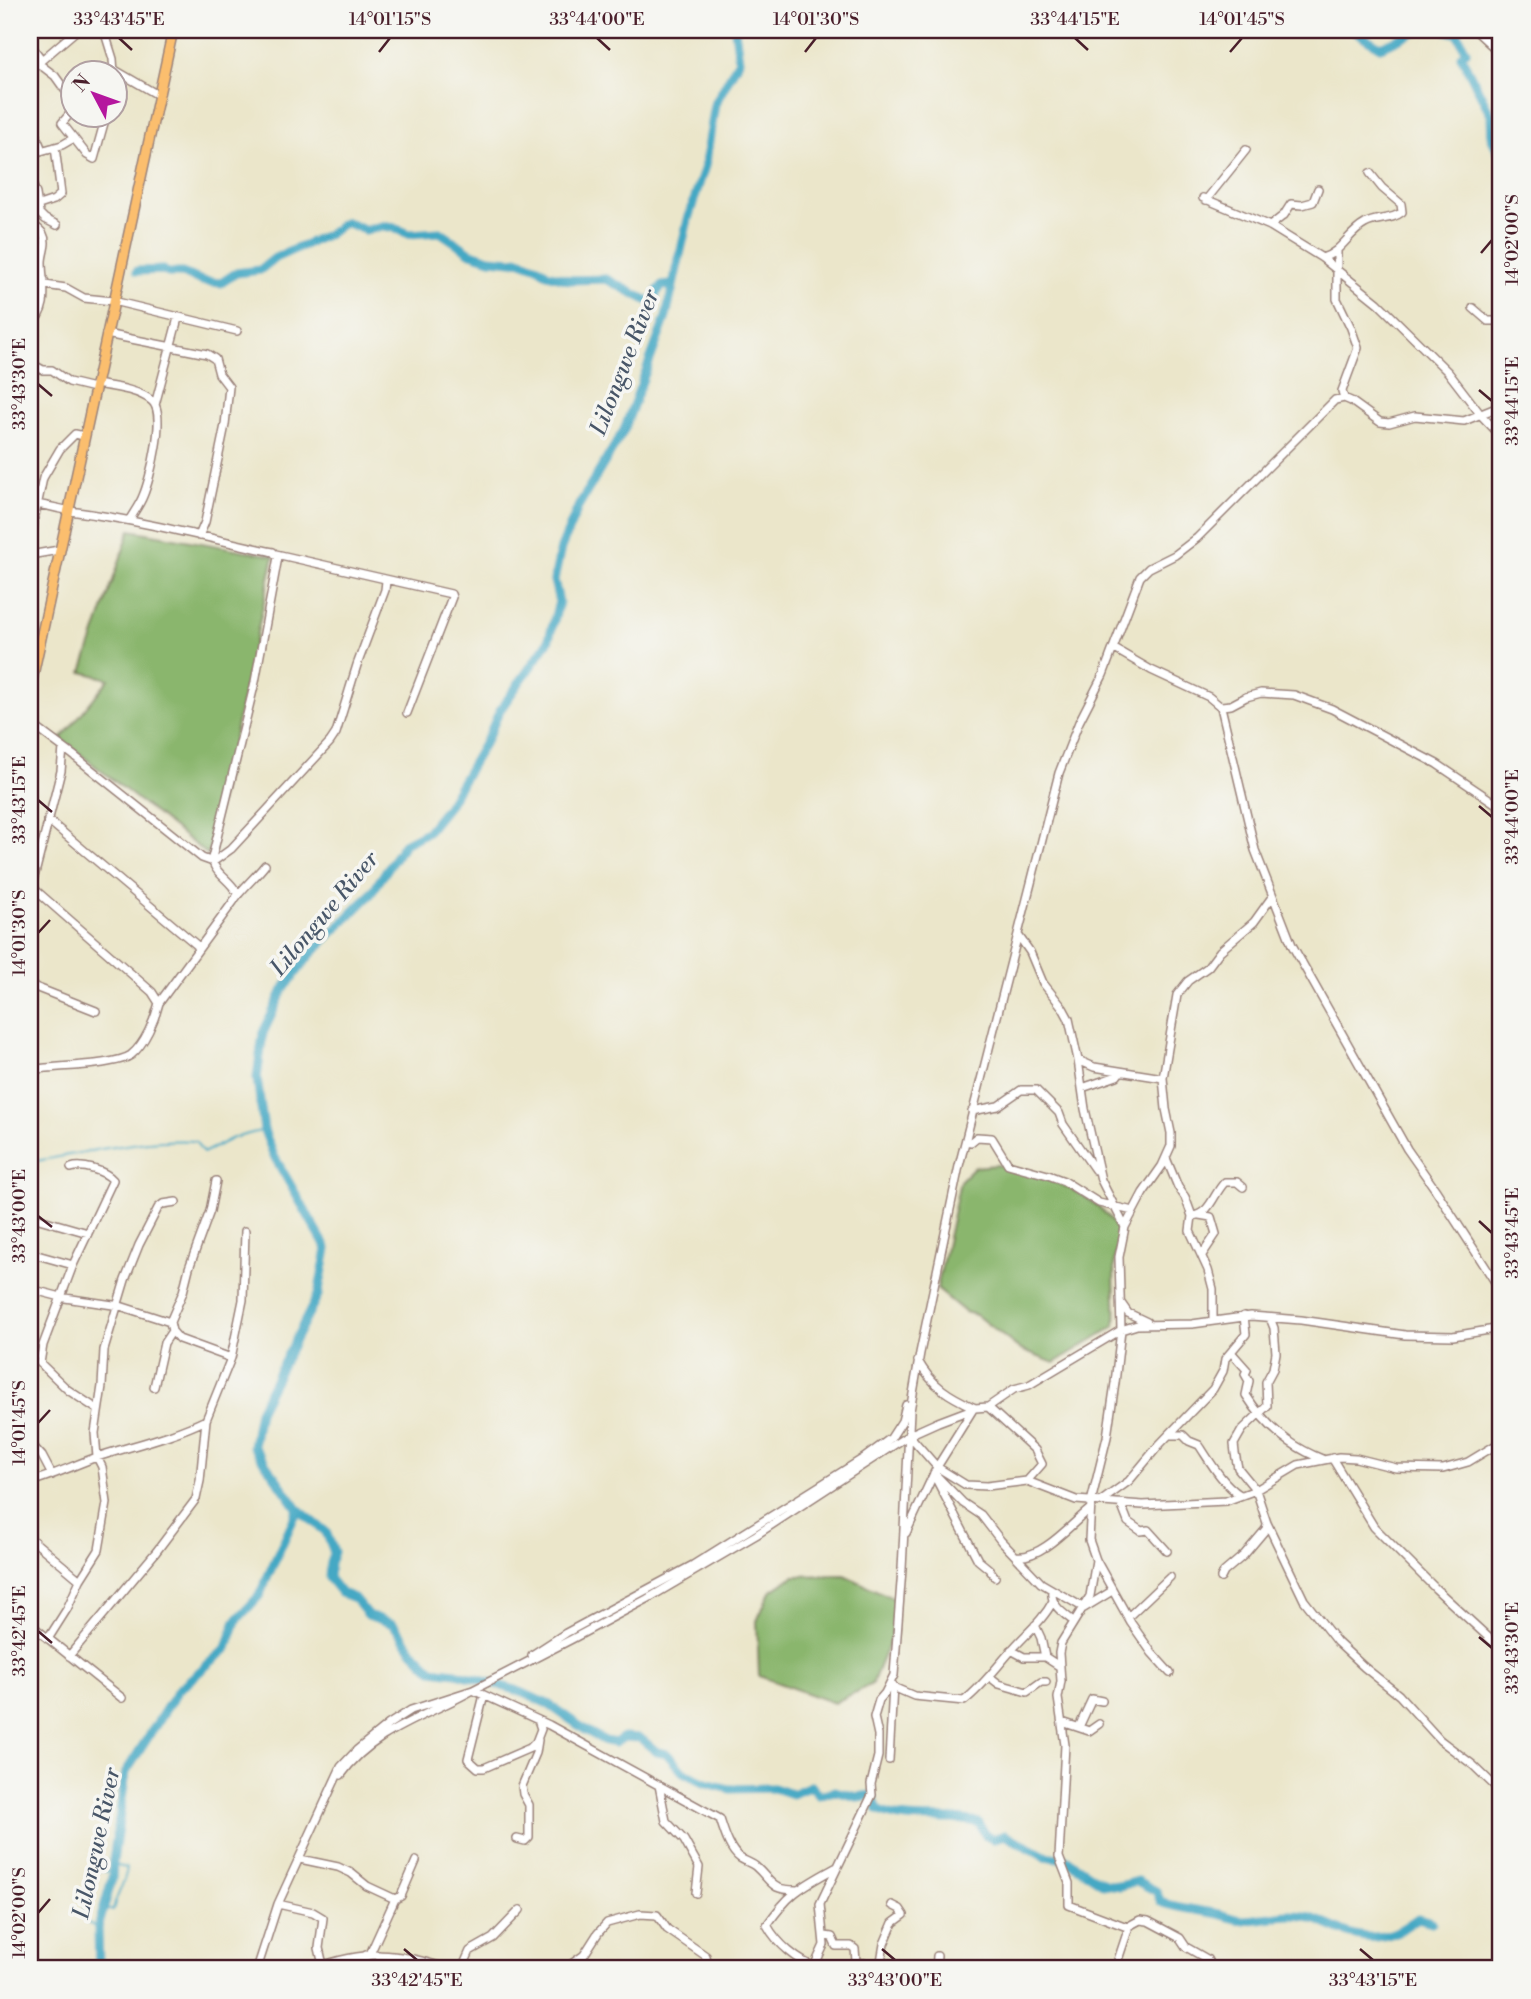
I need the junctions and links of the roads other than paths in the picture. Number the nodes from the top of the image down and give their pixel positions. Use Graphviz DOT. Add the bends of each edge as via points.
graph roads {
  1 [pos="64,30"];
  2 [pos="77,30"];
  3 [pos="104,30"];
  4 [pos="173,30"];
  5 [pos="1475,30"];
  6 [pos="67,38"];
  7 [pos="30,44"];
  8 [pos="1501,54"];
  9 [pos="111,60"];
  10 [pos="40,61"];
  11 [pos="30,69"];
  12 [pos="130,80"];
  13 [pos="60,83"];
  14 [pos="158,95"];
  15 [pos="30,121"];
  16 [pos="68,130"];
  17 [pos="102,130"];
  18 [pos="74,138"];
  19 [pos="55,147"];
  20 [pos="42,150"];
  21 [pos="1246,150"];
  22 [pos="30,154"];
  23 [pos="1370,173"];
  24 [pos="30,178"];
  25 [pos="1318,189"];
  26 [pos="36,210"];
  27 [pos="30,223"];
  28 [pos="57,225"];
  29 [pos="1270,226"];
  30 [pos="1337,251"];
  31 [pos="1322,258"];
  32 [pos="1336,270"];
  33 [pos="30,277"];
  34 [pos="45,282"];
  35 [pos="113,301"];
  36 [pos="1473,308"];
  37 [pos="178,318"];
  38 [pos="1501,321"];
  39 [pos="30,327"];
  40 [pos="237,331"];
  41 [pos="106,334"];
  42 [pos="170,348"];
  43 [pos="30,363"];
  44 [pos="95,386"];
  45 [pos="1344,398"];
  46 [pos="155,405"];
  47 [pos="1501,406"];
  48 [pos="1481,415"];
  49 [pos="84,436"];
  50 [pos="1501,436"];
  51 [pos="34,504"];
  52 [pos="68,511"];
  53 [pos="130,519"];
  54 [pos="199,536"];
  55 [pos="59,550"];
  56 [pos="276,554"];
  57 [pos="31,555"];
  58 [pos="386,581"];
  59 [pos="1113,648"];
  60 [pos="30,689"];
  61 [pos="1221,706"];
  62 [pos="407,713"];
  63 [pos="30,723"];
  64 [pos="63,748"];
  65 [pos="1501,807"];
  66 [pos="48,820"];
  67 [pos="213,862"];
  68 [pos="265,865"];
  69 [pos="31,890"];
  70 [pos="237,893"];
  71 [pos="1272,897"];
  72 [pos="1018,935"];
  73 [pos="199,947"];
  74 [pos="30,985"];
  75 [pos="159,1003"];
  76 [pos="96,1010"];
  77 [pos="1078,1060"];
  78 [pos="30,1070"];
  79 [pos="1120,1072"];
  80 [pos="1163,1078"];
  81 [pos="1082,1088"];
  82 [pos="972,1111"];
  83 [pos="966,1141"];
  84 [pos="1166,1158"];
  85 [pos="71,1168"];
  86 [pos="1101,1180"];
  87 [pos="216,1181"];
  88 [pos="1243,1187"];
  89 [pos="176,1202"];
  90 [pos="1115,1207"];
  91 [pos="1133,1211"];
  92 [pos="1195,1216"];
  93 [pos="32,1217"];
  94 [pos="1125,1227"];
  95 [pos="244,1231"];
  96 [pos="88,1233"];
  97 [pos="30,1253"];
  98 [pos="1202,1255"];
  99 [pos="73,1265"];
  100 [pos="30,1289"];
  101 [pos="1501,1292"];
  102 [pos="60,1297"];
  103 [pos="1121,1302"];
  104 [pos="116,1306"];
  105 [pos="1244,1316"];
  106 [pos="1270,1318"];
  107 [pos="1213,1321"];
  108 [pos="170,1322"];
  109 [pos="1153,1325"];
  110 [pos="1501,1328"];
  111 [pos="1121,1330"];
  112 [pos="172,1331"];
  113 [pos="1231,1352"];
  114 [pos="231,1358"];
  115 [pos="918,1365"];
  116 [pos="154,1387"];
  117 [pos="988,1407"];
  118 [pos="975,1408"];
  119 [pos="97,1409"];
  120 [pos="1258,1413"];
  121 [pos="206,1420"];
  122 [pos="1169,1435"];
  123 [pos="909,1436"];
  124 [pos="1501,1442"];
  125 [pos="30,1443"];
  126 [pos="97,1457"];
  127 [pos="1332,1458"];
  128 [pos="1322,1459"];
  129 [pos="935,1470"];
  130 [pos="52,1475"];
  131 [pos="1027,1481"];
  132 [pos="30,1482"];
  133 [pos="1256,1490"];
  134 [pos="1240,1495"];
  135 [pos="1093,1504"];
  136 [pos="1121,1504"];
  137 [pos="1267,1523"];
  138 [pos="30,1538"];
  139 [pos="903,1543"];
  140 [pos="1167,1551"];
  141 [pos="1016,1556"];
  142 [pos="1096,1560"];
  143 [pos="995,1577"];
  144 [pos="1170,1577"];
  145 [pos="1221,1578"];
  146 [pos="80,1580"];
  147 [pos="1052,1590"];
  148 [pos="1112,1591"];
  149 [pos="1053,1601"];
  150 [pos="1084,1608"];
  151 [pos="1128,1617"];
  152 [pos="1073,1621"];
  153 [pos="30,1624"];
  154 [pos="1035,1625"];
  155 [pos="48,1639"];
  156 [pos="1501,1649"];
  157 [pos="1011,1650"];
  158 [pos="69,1656"];
  159 [pos="1045,1657"];
  160 [pos="1059,1666"];
  161 [pos="1170,1673"];
  162 [pos="499,1675"];
  163 [pos="894,1675"];
  164 [pos="990,1677"];
  165 [pos="1046,1682"];
  166 [pos="893,1687"];
  167 [pos="474,1690"];
  168 [pos="484,1695"];
  169 [pos="122,1699"];
  170 [pos="1102,1701"];
  171 [pos="538,1720"];
  172 [pos="1062,1722"];
  173 [pos="1099,1724"];
  174 [pos="1079,1727"];
  175 [pos="539,1736"];
  176 [pos="889,1760"];
  177 [pos="659,1785"];
  178 [pos="1501,1792"];
  179 [pos="517,1839"];
  180 [pos="300,1859"];
  181 [pos="416,1861"];
  182 [pos="836,1867"];
  183 [pos="797,1889"];
  184 [pos="696,1893"];
  185 [pos="394,1899"];
  186 [pos="278,1904"];
  187 [pos="891,1905"];
  188 [pos="520,1910"];
  189 [pos="1127,1927"];
  190 [pos="825,1936"];
  191 [pos="368,1955"];
  192 [pos="937,1956"];
  193 [pos="323,1965"];
  194 [pos="257,1969"];
  195 [pos="312,1969"];
  196 [pos="363,1969"];
  197 [pos="449,1969"];
  198 [pos="462,1969"];
  199 [pos="564,1969"];
  200 [pos="714,1969"];
  201 [pos="815,1969"];
  202 [pos="936,1969"];
  203 [pos="1115,1969"];
  204 [pos="1212,1969"];
  1 -- 6 [label="street"];
  2 -- 6 [label="street"];
  3 -- 9 [label="street"];
  4 -- 14 [label="main road"];
  5 -- 8 [label="street"];
  6 -- 10 [label="street"];
  7 -- 10 [label="street"];
  10 -- 11 [label="street"];
  10 -- 13 [label="street"];
  12 -- 14 [label="street"];
  14 -- 35 [label="main road"];
  15 -- 20 [label="street"];
  16 -- 18 [label="street"];
  17 -- 18 [label="street" via="94,159"];
  18 -- 19 [label="street"];
  19 -- 20 [label="street"];
  19 -- 26 [label="street" via="61,194"];
  20 -- 22 [label="street"];
  21 -- 29 [label="street" via="1204,199"];
  23 -- 30 [label="street" via="1401,204 1402,212 1366,223"];
  24 -- 26 [label="street"];
  25 -- 29 [label="street" via="1313,202 1291,204"];
  26 -- 28 [label="street"];
  27 -- 34 [label="street" via="43,234"];
  29 -- 31 [label="street"];
  30 -- 31 [label="street"];
  30 -- 32 [label="street"];
  31 -- 32 [label="street"];
  32 -- 45 [label="street" via="1338,304 1358,348 1342,391"];
  32 -- 48 [label="street" via="1378,303 1448,372"];
  33 -- 34 [label="street"];
  34 -- 35 [label="street" via="84,298"];
  34 -- 39 [label="street" via="42,308"];
  35 -- 37 [label="street"];
  35 -- 41 [label="main road"];
  36 -- 38 [label="street" via="1488,321"];
  37 -- 40 [label="street"];
  37 -- 42 [label="street"];
  41 -- 42 [label="street"];
  41 -- 44 [label="main road"];
  42 -- 46 [label="street"];
  42 -- 54 [label="street" via="212,356 229,387 225,425"];
  43 -- 44 [label="street" via="69,382"];
  44 -- 46 [label="street" via="139,394"];
  44 -- 49 [label="main road"];
  45 -- 48 [label="street" via="1384,423 1415,416 1464,421"];
  45 -- 59 [label="street" via="1330,403 1197,538 1145,572"];
  46 -- 53 [label="street" via="156,449 144,495"];
  47 -- 48 [label="street"];
  48 -- 50 [label="street"];
  49 -- 51 [label="street" via="72,435 60,449"];
  49 -- 52 [label="main road"];
  51 -- 52 [label="street"];
  51 -- 57 [label="street"];
  52 -- 53 [label="street"];
  52 -- 55 [label="main road"];
  53 -- 54 [label="street"];
  54 -- 56 [label="street"];
  55 -- 57 [label="street"];
  55 -- 60 [label="main road"];
  56 -- 58 [label="street"];
  56 -- 67 [label="street" via="279,559 255,682"];
  58 -- 62 [label="street" via="448,592 452,597"];
  58 -- 67 [label="street" via="336,733 231,849"];
  59 -- 61 [label="street"];
  59 -- 72 [label="street" via="1063,759"];
  61 -- 65 [label="street" via="1261,693 1294,695 1332,709 1437,764"];
  61 -- 71 [label="street" via="1255,850"];
  63 -- 64 [label="street"];
  64 -- 66 [label="street"];
  64 -- 67 [label="street" via="169,834"];
  66 -- 69 [label="street"];
  66 -- 73 [label="street"];
  67 -- 70 [label="street"];
  68 -- 70 [label="street"];
  69 -- 75 [label="street" via="152,992"];
  70 -- 73 [label="street"];
  71 -- 80 [label="street" via="1254,922 1177,995"];
  71 -- 101 [label="street" via="1293,945 1407,1149"];
  72 -- 77 [label="street" via="1043,983 1067,1013"];
  72 -- 82 [label="street"];
  73 -- 75 [label="street"];
  74 -- 76 [label="street"];
  75 -- 78 [label="street" via="141,1044 130,1056"];
  77 -- 79 [label="street"];
  77 -- 81 [label="street"];
  79 -- 80 [label="street"];
  79 -- 81 [label="street"];
  80 -- 84 [label="street" via="1171,1139"];
  81 -- 86 [label="street"];
  82 -- 83 [label="street"];
  82 -- 86 [label="street" via="998,1106 1021,1090 1036,1090 1059,1113"];
  83 -- 90 [label="street" via="992,1138 1008,1164 1048,1175"];
  83 -- 115 [label="street"];
  84 -- 91 [label="street"];
  84 -- 92 [label="street"];
  85 -- 96 [label="street" via="81,1166 113,1178"];
  86 -- 90 [label="street"];
  87 -- 108 [label="street" via="211,1211"];
  88 -- 92 [label="street" via="1225,1182 1210,1206"];
  89 -- 104 [label="street" via="158,1208 134,1255"];
  90 -- 91 [label="street"];
  90 -- 94 [label="street"];
  91 -- 94 [label="street"];
  92 -- 98 [label="street" via="1190,1231"];
  92 -- 98 [label="street" via="1211,1217 1216,1234"];
  93 -- 96 [label="street"];
  94 -- 103 [label="street" via="1119,1257"];
  95 -- 114 [label="street" via="244,1293"];
  96 -- 99 [label="street"];
  97 -- 99 [label="street"];
  98 -- 107 [label="street" via="1213,1289"];
  99 -- 102 [label="street"];
  100 -- 102 [label="street"];
  102 -- 104 [label="street"];
  102 -- 119 [label="street" via="40,1363"];
  103 -- 109 [label="street" via="1135,1318"];
  103 -- 111 [label="street"];
  104 -- 108 [label="street"];
  104 -- 119 [label="street" via="104,1350"];
  105 -- 106 [label="street"];
  105 -- 107 [label="street"];
  105 -- 113 [label="street" via="1248,1331"];
  106 -- 110 [label="street" via="1405,1335 1452,1336"];
  106 -- 120 [label="street" via="1276,1353 1266,1382 1267,1406"];
  107 -- 109 [label="street"];
  108 -- 112 [label="street"];
  109 -- 111 [label="street"];
  111 -- 117 [label="street"];
  111 -- 135 [label="street"];
  112 -- 114 [label="street" via="190,1345"];
  112 -- 116 [label="street" via="164,1343"];
  113 -- 120 [label="street" via="1247,1370 1246,1395"];
  113 -- 122 [label="street" via="1217,1384"];
  114 -- 121 [label="street"];
  115 -- 118 [label="street" via="937,1387"];
  115 -- 123 [label="street"];
  115 -- 162 [label="street" via="902,1421 884,1444 693,1565"];
  117 -- 118 [label="street"];
  117 -- 131 [label="street" via="1038,1454 1042,1464"];
  118 -- 123 [label="street"];
  118 -- 129 [label="street"];
  119 -- 126 [label="street"];
  120 -- 128 [label="street" via="1297,1448"];
  120 -- 133 [label="street" via="1234,1444 1238,1468"];
  121 -- 126 [label="street"];
  121 -- 158 [label="street" via="200,1481 192,1506"];
  122 -- 134 [label="street" via="1183,1435 1199,1445 1222,1480"];
  122 -- 135 [label="street" via="1129,1481"];
  123 -- 129 [label="street"];
  123 -- 139 [label="street"];
  123 -- 162 [label="street" via="647,1599"];
  124 -- 127 [label="street" via="1468,1462 1443,1469 1404,1469 1356,1458"];
  125 -- 130 [label="street"];
  126 -- 130 [label="street"];
  126 -- 146 [label="street" via="107,1503 99,1550"];
  127 -- 128 [label="street"];
  127 -- 156 [label="street" via="1374,1527"];
  128 -- 133 [label="street" via="1298,1465"];
  129 -- 131 [label="street" via="966,1485"];
  129 -- 139 [label="street"];
  129 -- 141 [label="street"];
  129 -- 143 [label="street" via="974,1553"];
  130 -- 132 [label="street"];
  131 -- 135 [label="street"];
  133 -- 134 [label="street"];
  133 -- 137 [label="street"];
  134 -- 136 [label="street" via="1220,1501"];
  135 -- 136 [label="street"];
  135 -- 141 [label="street" via="1055,1541"];
  135 -- 142 [label="street" via="1090,1540"];
  136 -- 140 [label="street" via="1128,1522 1141,1531 1149,1530"];
  137 -- 145 [label="street"];
  137 -- 178 [label="street" via="1304,1600 1337,1642"];
  138 -- 146 [label="street"];
  139 -- 163 [label="street"];
  141 -- 147 [label="street"];
  142 -- 148 [label="street"];
  142 -- 150 [label="street"];
  144 -- 151 [label="street"];
  146 -- 155 [label="street"];
  147 -- 149 [label="street"];
  147 -- 150 [label="street"];
  148 -- 150 [label="street"];
  148 -- 151 [label="street"];
  149 -- 152 [label="street"];
  149 -- 154 [label="street"];
  150 -- 152 [label="street"];
  151 -- 161 [label="street"];
  152 -- 160 [label="street" via="1061,1643"];
  153 -- 155 [label="street"];
  154 -- 157 [label="street"];
  154 -- 159 [label="street"];
  155 -- 158 [label="street"];
  157 -- 159 [label="street" via="1024,1657"];
  157 -- 164 [label="street"];
  158 -- 169 [label="street"];
  159 -- 160 [label="street"];
  160 -- 172 [label="street"];
  162 -- 167 [label="street"];
  163 -- 166 [label="street"];
  163 -- 182 [label="street" via="874,1717 878,1756 872,1795"];
  164 -- 165 [label="street" via="1027,1692"];
  164 -- 166 [label="street" via="962,1701 914,1696"];
  166 -- 176 [label="street"];
  167 -- 168 [label="street"];
  167 -- 180 [label="street" via="374,1742 345,1770"];
  168 -- 171 [label="street"];
  168 -- 175 [label="street" via="468,1753 478,1768 524,1752"];
  170 -- 174 [label="street" via="1092,1699"];
  171 -- 175 [label="street"];
  171 -- 177 [label="street"];
  172 -- 174 [label="street"];
  172 -- 189 [label="street" via="1065,1745 1059,1857 1069,1883 1069,1905"];
  173 -- 174 [label="street" via="1089,1731"];
  175 -- 179 [label="street" via="522,1786 529,1837"];
  177 -- 183 [label="street" via="720,1819 736,1854 773,1886"];
  177 -- 184 [label="street" via="666,1821 684,1840 699,1867"];
  180 -- 185 [label="street" via="338,1867"];
  180 -- 186 [label="street"];
  181 -- 185 [label="street" via="401,1896"];
  182 -- 183 [label="street"];
  182 -- 190 [label="street" via="820,1904"];
  183 -- 201 [label="street" via="767,1928"];
  185 -- 191 [label="street"];
  186 -- 193 [label="street" via="323,1918 319,1948"];
  186 -- 194 [label="street"];
  187 -- 190 [label="street" via="904,1915 893,1923 880,1967 856,1961 855,1949 836,1946 832,1937"];
  188 -- 198 [label="street" via="493,1938 470,1951"];
  189 -- 203 [label="street"];
  189 -- 204 [label="street" via="1140,1920 1155,1924 1207,1959"];
  190 -- 201 [label="street"];
  191 -- 193 [label="street"];
  191 -- 196 [label="street"];
  191 -- 197 [label="street" via="399,1955"];
  192 -- 202 [label="street"];
  193 -- 195 [label="street"];
  199 -- 200 [label="street" via="584,1955 607,1923 653,1913 667,1929 706,1956"];
}
